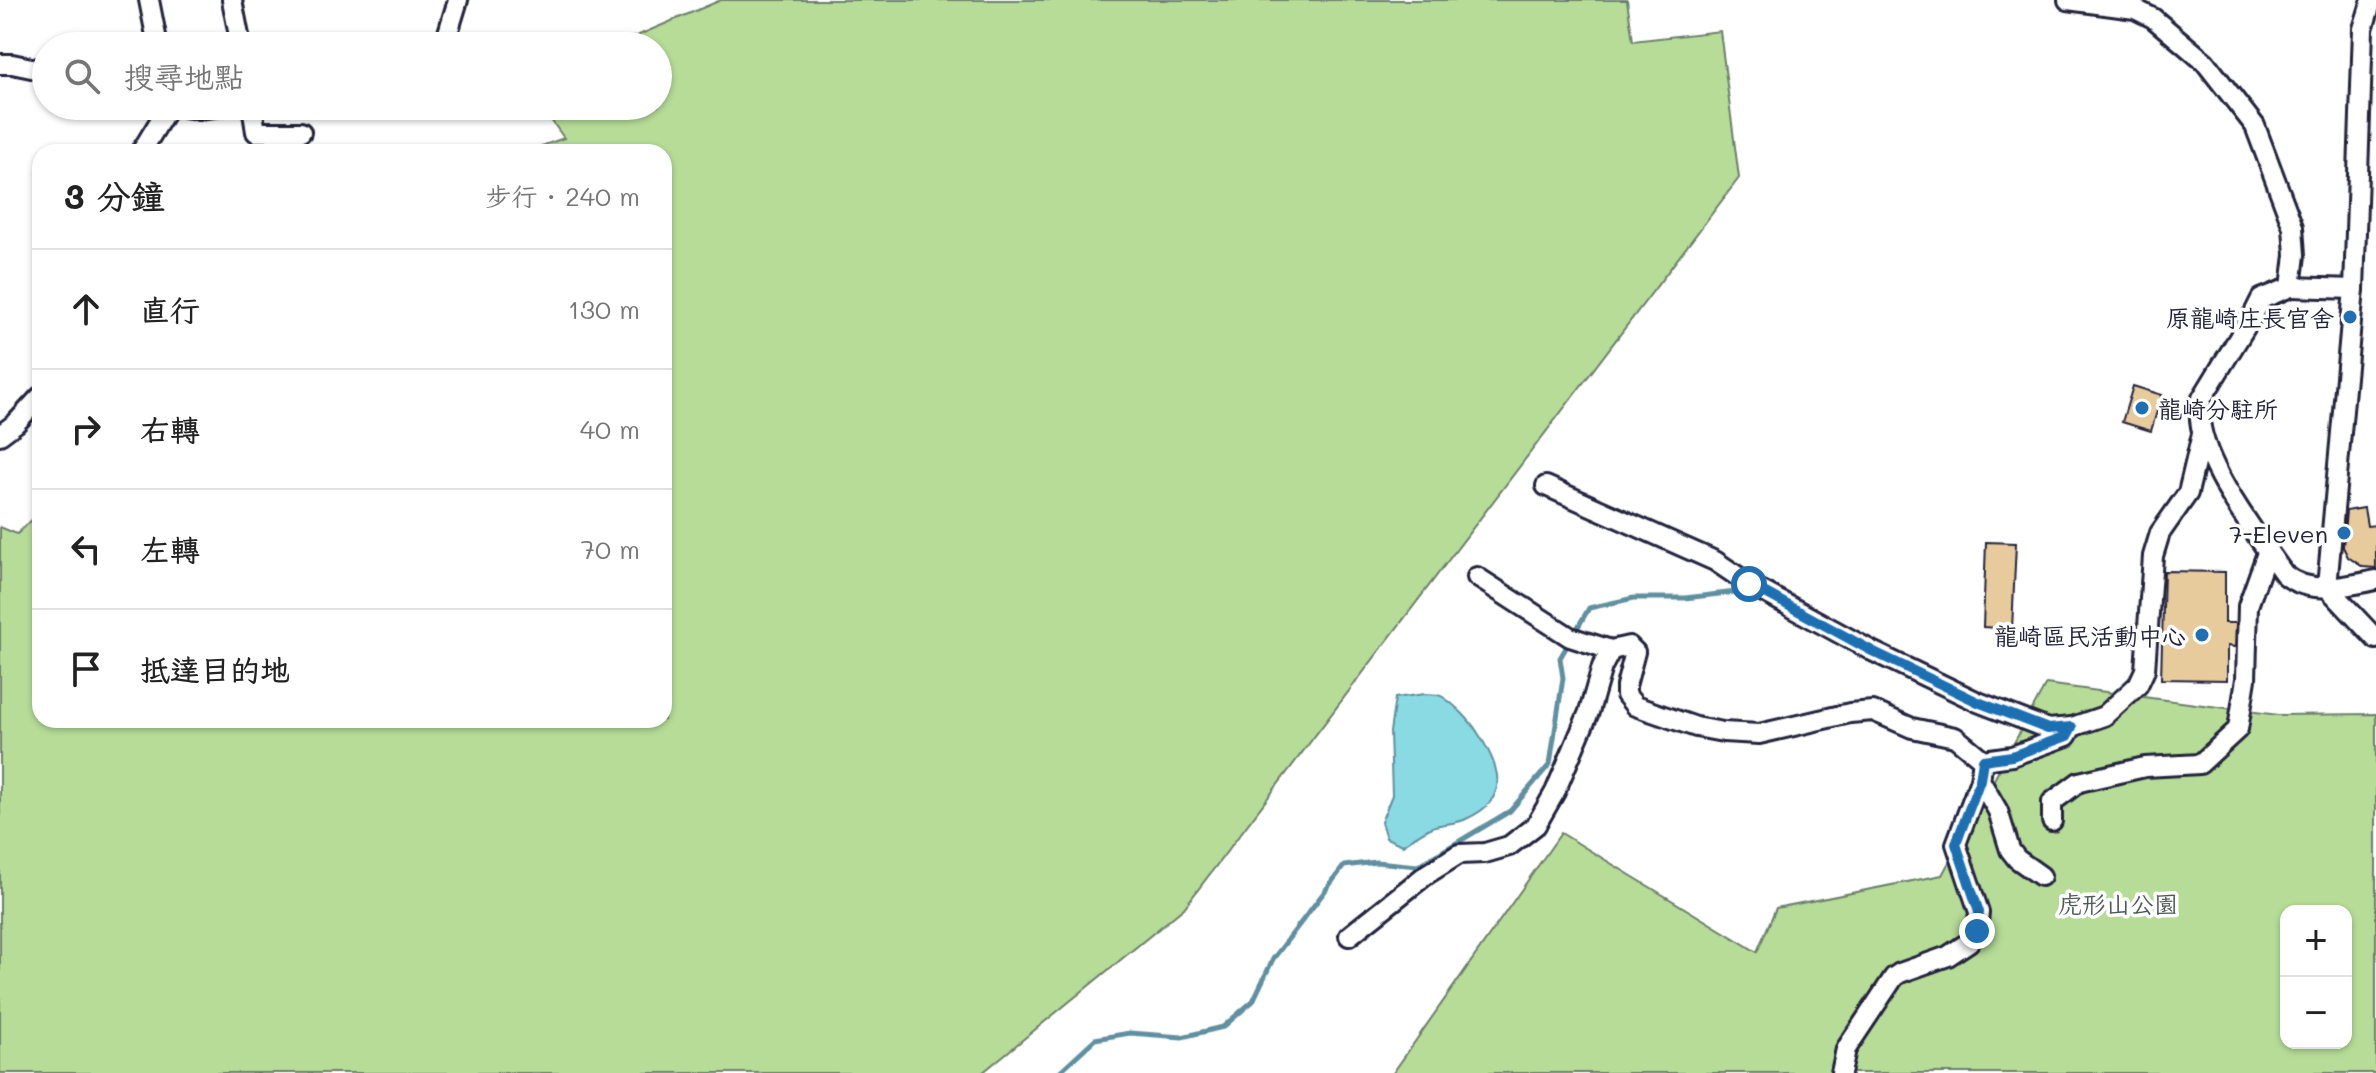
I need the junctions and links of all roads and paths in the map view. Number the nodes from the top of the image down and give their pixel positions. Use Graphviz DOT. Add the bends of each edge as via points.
graph roads {
  1 [pos="149,0"];
  2 [pos="232,0"];
  3 [pos="458,0"];
  4 [pos="2068,0"];
  5 [pos="2372,0"];
  6 [pos="155,32"];
  7 [pos="238,32"];
  8 [pos="448,32"];
  9 [pos="0,64"];
  10 [pos="32,68"];
  11 [pos="160,120"];
  12 [pos="254,120"];
  13 [pos="301,132"];
  14 [pos="146,144"];
  15 [pos="2291,287"];
  16 [pos="2354,289"];
  17 [pos="32,406"];
  18 [pos="2202,434"];
  19 [pos="0,435"];
  20 [pos="1546,486"];
  21 [pos="2268,550"];
  22 [pos="1477,577"];
  23 [pos="2376,580"];
  24 [pos="2327,587"];
  25 [pos="2376,639"];
  26 [pos="1611,650"];
  27 [pos="2072,727"];
  28 [pos="1983,760"];
  29 [pos="1980,780"];
  30 [pos="2052,821"];
  31 [pos="2041,876"];
  32 [pos="1349,936"];
  33 [pos="1841,1073"];
  1 -- 6 [label="street"];
  2 -- 7 [label="street"];
  3 -- 8 [label="street"];
  4 -- 15 [label="street" via="2135,9 2153,18 2205,62 2255,126 2293,227"];
  5 -- 16 [label="street" via="2363,29"];
  9 -- 10 [label="street"];
  11 -- 14 [label="street"];
  12 -- 13 [label="street" via="256,132"];
  15 -- 16 [label="street"];
  15 -- 18 [label="street" via="2261,299 2202,398"];
  16 -- 24 [label="street"];
  17 -- 19 [label="street"];
  18 -- 21 [label="street" via="2215,467"];
  18 -- 27 [label="street" via="2188,493 2160,533 2153,556 2145,670 2138,685 2104,716"];
  20 -- 27 [label="street" via="1715,561 1872,651 1978,702 2048,729"];
  21 -- 24 [label="street" via="2293,582"];
  21 -- 30 [label="street" via="2248,606 2238,729 2200,764 2145,767 2079,782 2052,802"];
  22 -- 26 [label="street" via="1570,637"];
  23 -- 24 [label="street"];
  24 -- 25 [label="street"];
  26 -- 28 [label="street" via="1629,646 1635,652 1626,686 1635,706 1696,727 1759,734 1873,711 1912,728 1955,737"];
  26 -- 32 [label="street" via="1555,792 1536,825 1509,846 1459,854"];
  27 -- 28 [label="street" via="2067,736 2012,756"];
  28 -- 29 [label="street"];
  29 -- 31 [label="street" via="1998,811 2010,850"];
  29 -- 33 [label="street" via="1956,844 1979,912 1977,931 1948,956 1894,977 1846,1049"];
}
